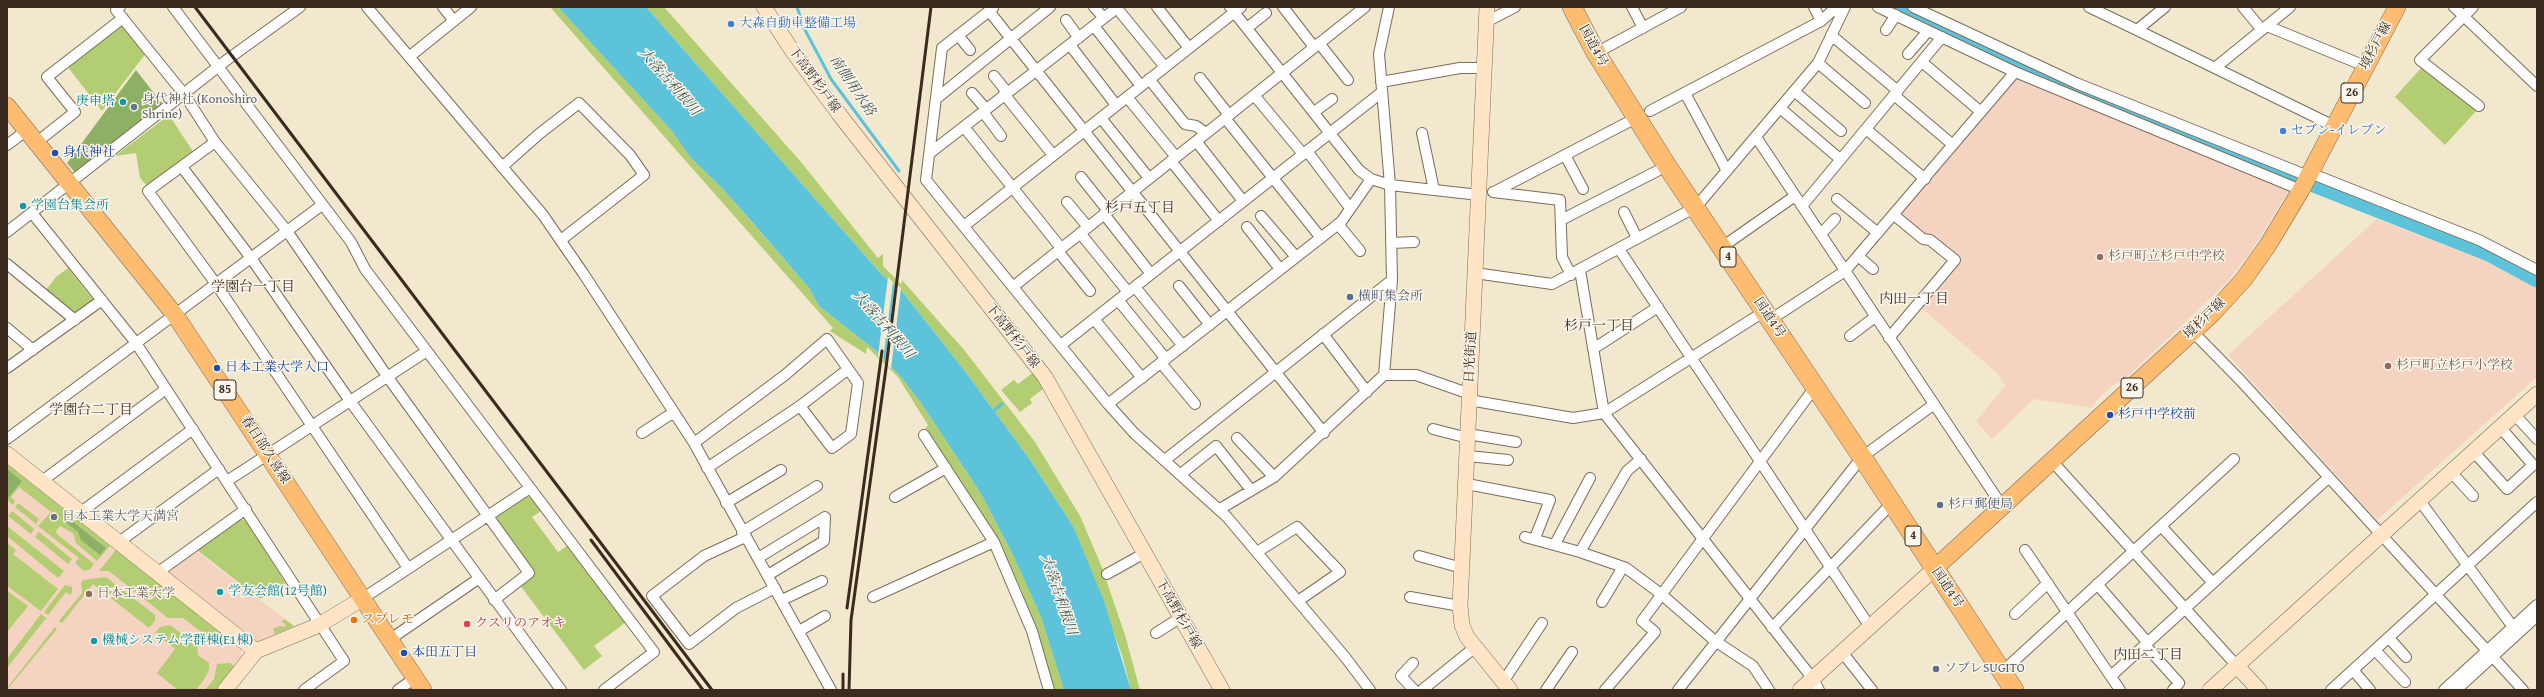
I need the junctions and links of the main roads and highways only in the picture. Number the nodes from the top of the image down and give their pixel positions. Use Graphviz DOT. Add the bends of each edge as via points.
graph roads {
  1 [pos="1572,7"];
  2 [pos="2397,7"];
  3 [pos="7,106"];
  4 [pos="1934,569"];
  5 [pos="2006,683"];
  6 [pos="419,684"];
  1 -- 4 [label="highway, 国道4号 / 4" via="1596,53 1643,114 1667,166"];
  2 -- 4 [label="main road, 境杉戸線 / 26" via="2306,180 2276,233 2250,271 2224,302 2193,332"];
  3 -- 6 [label="main road, 春日部久喜線 / 85" via="175,315"];
  4 -- 5 [label="highway, 国道4号 / 4" via="1972,625"];
}
